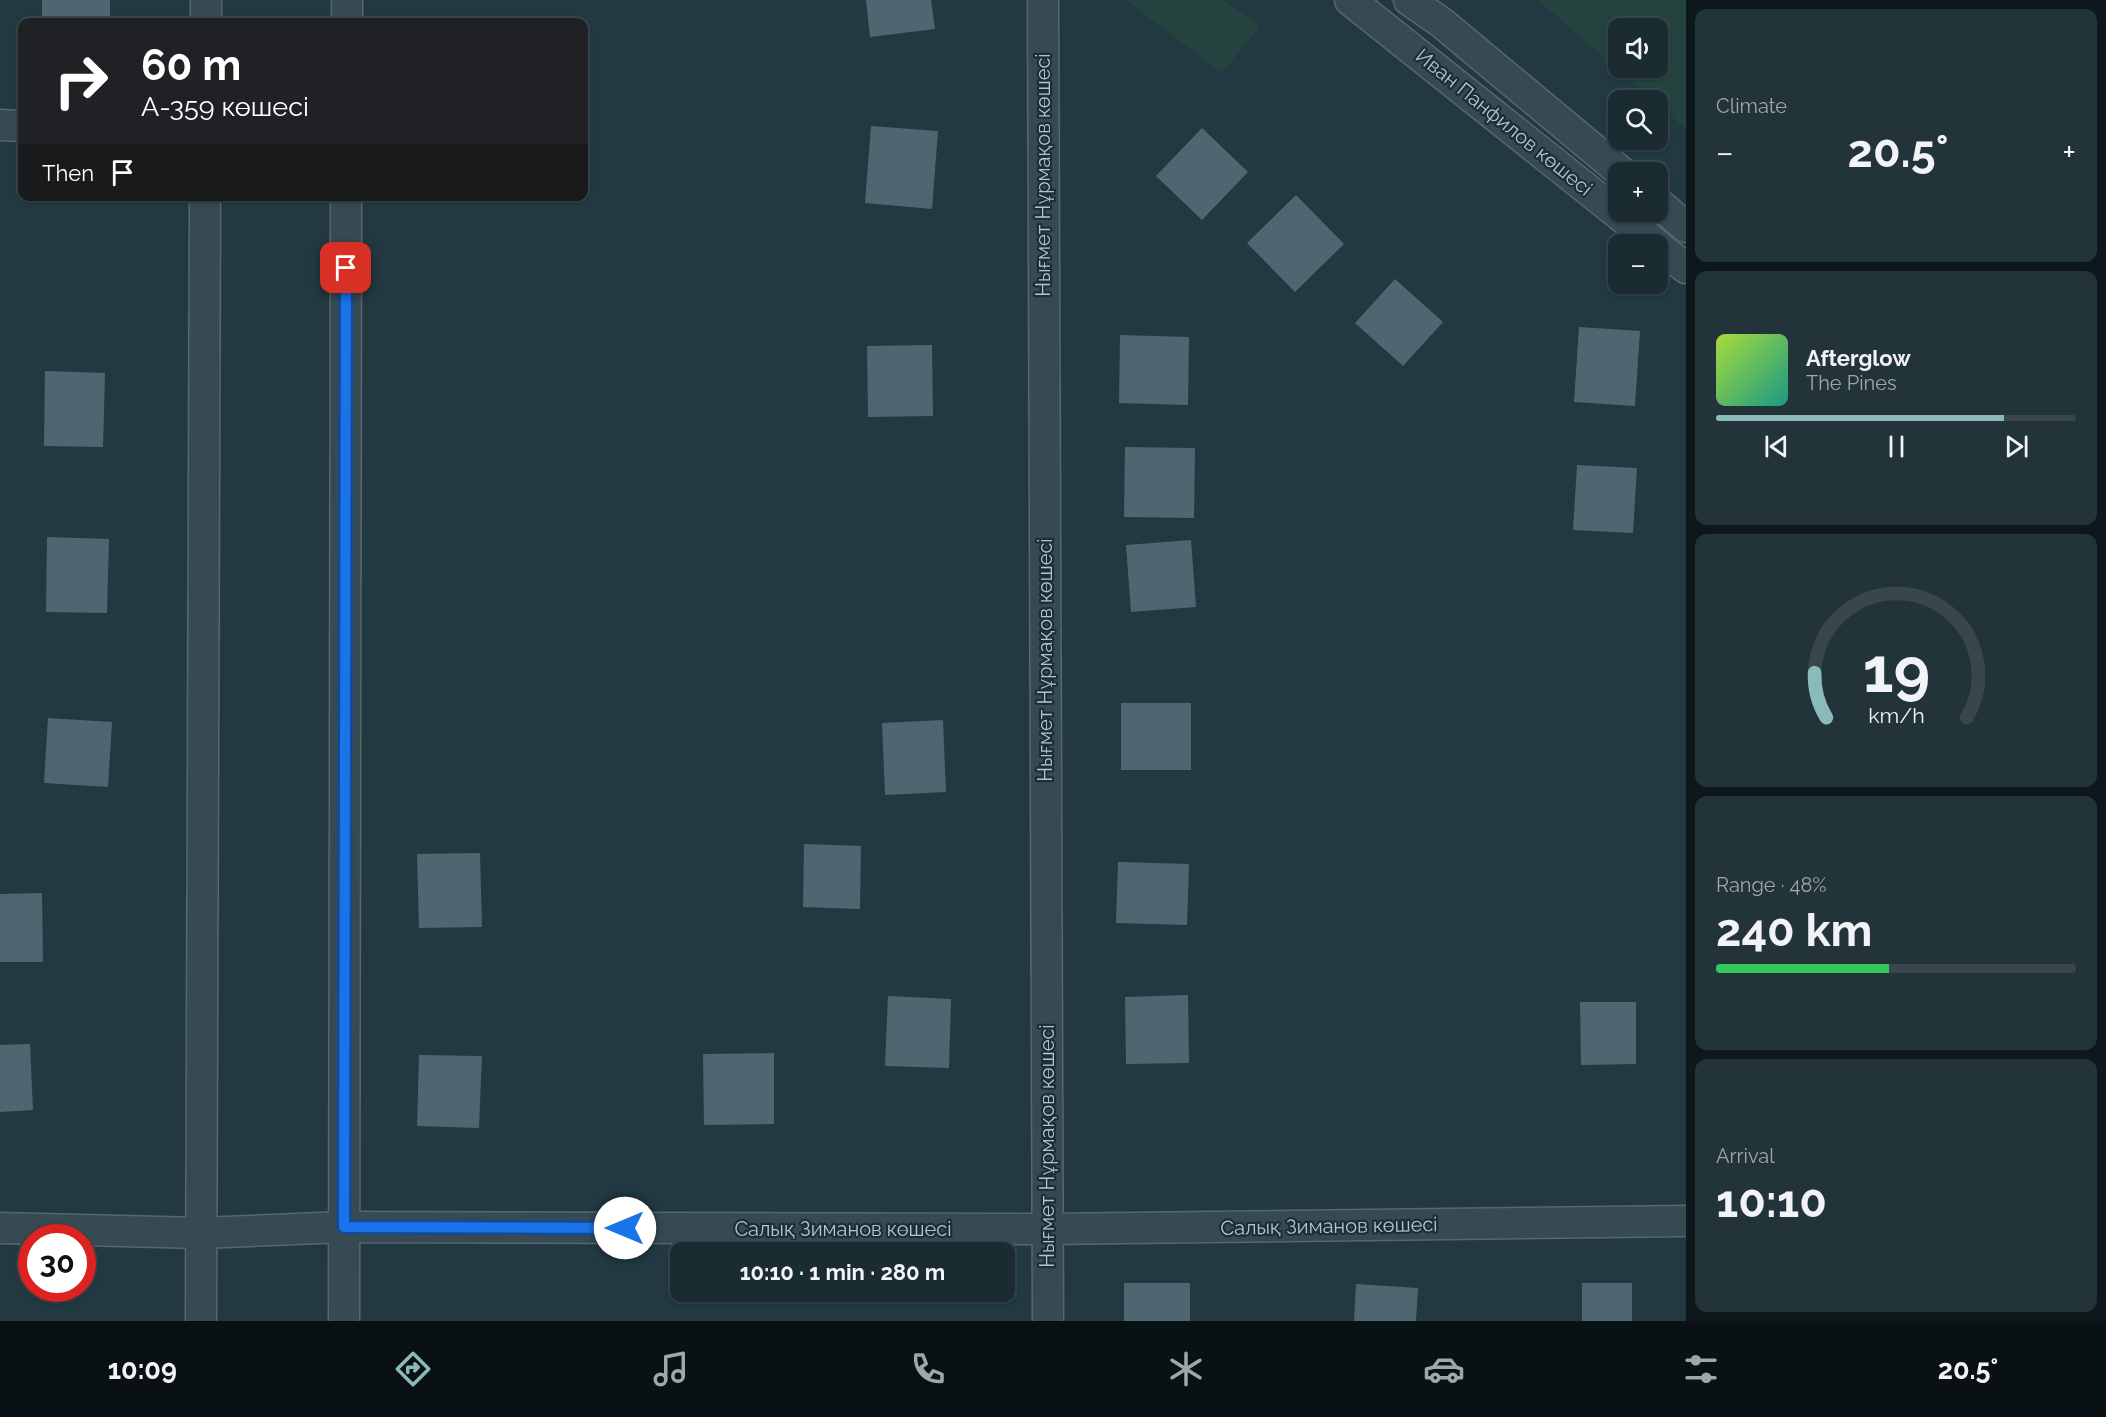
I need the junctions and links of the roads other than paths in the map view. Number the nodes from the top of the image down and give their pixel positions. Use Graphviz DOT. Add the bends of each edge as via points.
graph roads {
  1 [pos="206,0"];
  2 [pos="347,0"];
  3 [pos="1043,0"];
  4 [pos="1350,0"];
  5 [pos="1409,0"];
  6 [pos="206,18"];
  7 [pos="347,18"];
  8 [pos="0,125"];
  9 [pos="18,126"];
  10 [pos="1609,162"];
  11 [pos="205,201"];
  12 [pos="346,201"];
  13 [pos="1668,212"];
  14 [pos="1686,227"];
  15 [pos="1643,234"];
  16 [pos="1668,254"];
  17 [pos="1686,268"];
  18 [pos="1686,1221"];
  19 [pos="344,1227"];
  20 [pos="0,1228"];
  21 [pos="1047,1229"];
  22 [pos="201,1233"];
  23 [pos="201,1321"];
  24 [pos="344,1321"];
  25 [pos="1047,1321"];
  1 -- 6 [label="street"];
  2 -- 7 [label="street"];
  3 -- 21 [label="street, Нығмет Нұрмақов көшесі"];
  4 -- 15 [label="street, Иван Панфилов көшесі"];
  5 -- 10 [label="street, Иван Панфилов көшесі"];
  8 -- 9 [label="street"];
  11 -- 22 [label="street"];
  12 -- 19 [label="street"];
  13 -- 14 [label="street"];
  16 -- 17 [label="street, Иван Панфилов көшесі"];
  18 -- 21 [label="street, Салық Зиманов көшесі"];
  19 -- 21 [label="street, Салық Зиманов көшесі"];
  19 -- 22 [label="street, Салық Зиманов көшесі"];
  19 -- 24 [label="street"];
  20 -- 22 [label="street, Салық Зиманов көшесі"];
  21 -- 25 [label="street, Нығмет Нұрмақов көшесі"];
  22 -- 23 [label="street"];
}
